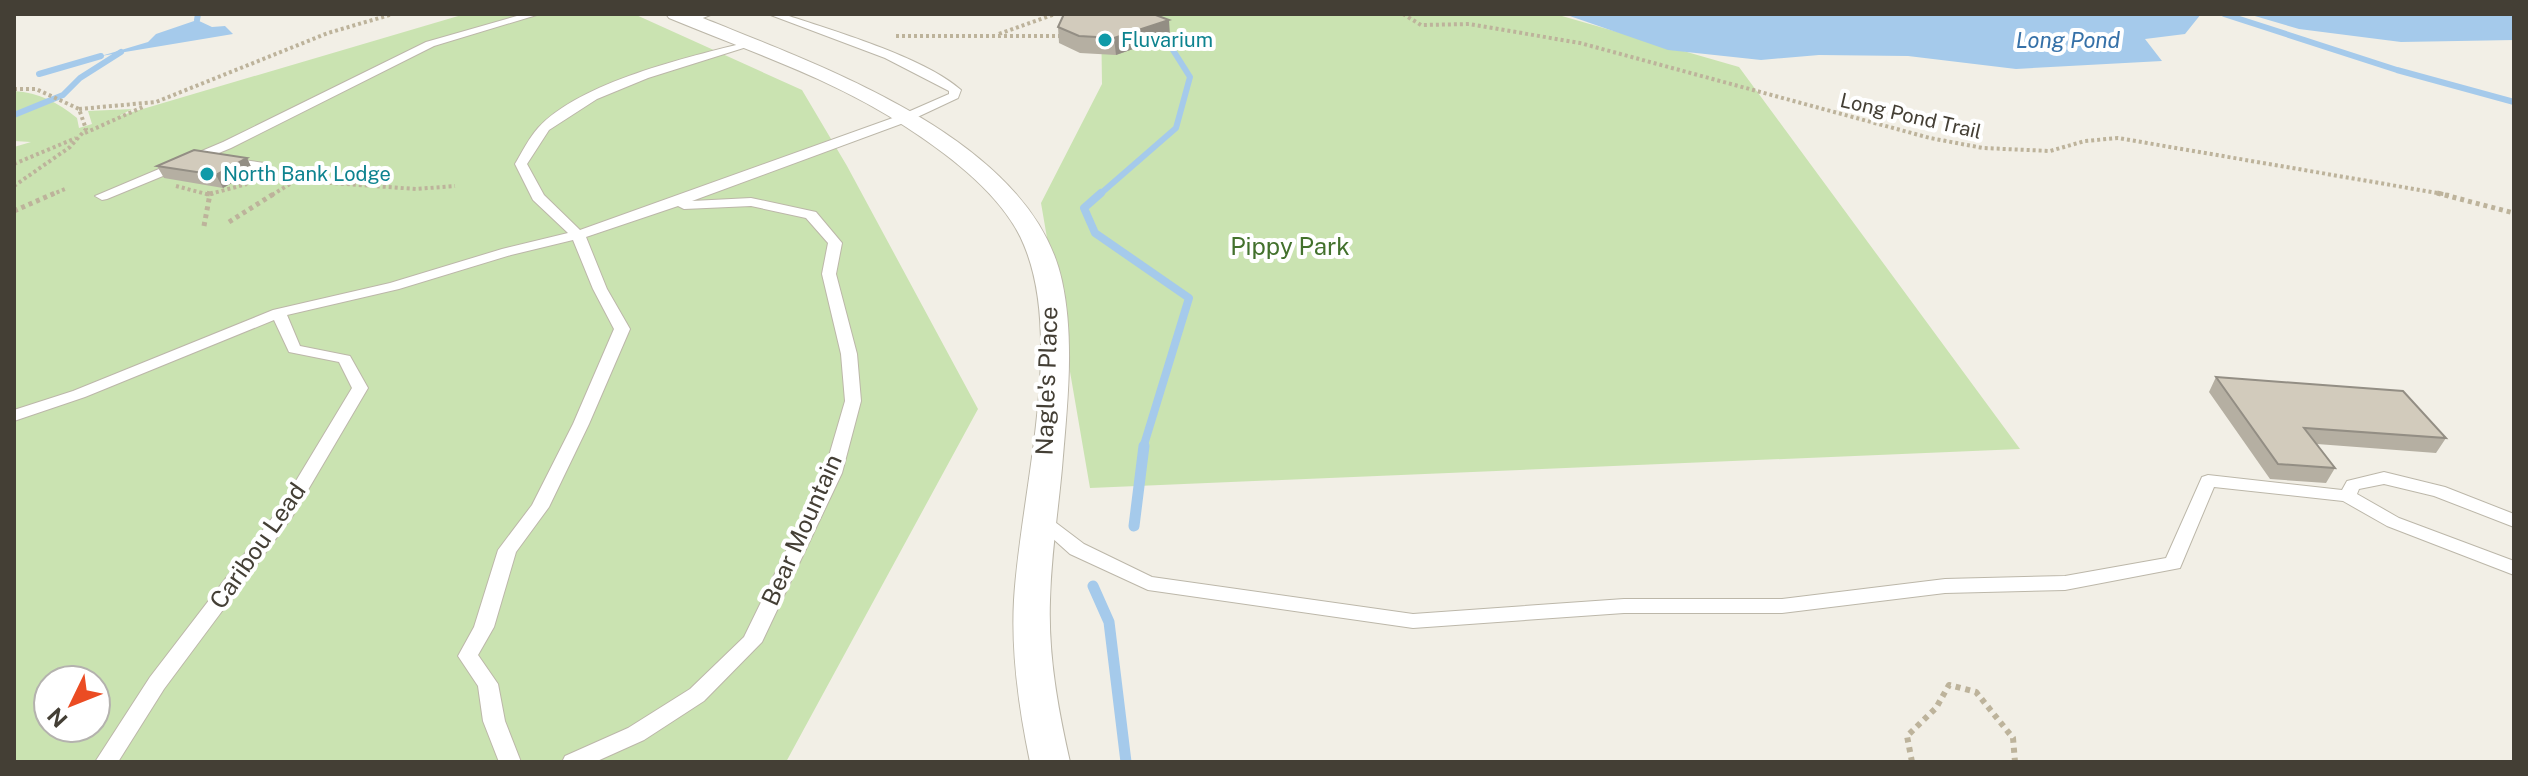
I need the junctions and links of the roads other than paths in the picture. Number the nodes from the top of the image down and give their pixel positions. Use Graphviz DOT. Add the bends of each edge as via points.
graph roads {
  1 [pos="535,14"];
  2 [pos="773,14"];
  3 [pos="691,16"];
  4 [pos="755,48"];
  5 [pos="905,118"];
  6 [pos="199,157"];
  7 [pos="265,173"];
  8 [pos="102,196"];
  9 [pos="665,206"];
  10 [pos="578,235"];
  11 [pos="278,313"];
  12 [pos="14,416"];
  13 [pos="2347,496"];
  14 [pos="1041,520"];
  15 [pos="2514,521"];
  16 [pos="2514,568"];
  17 [pos="106,762"];
  18 [pos="510,762"];
  19 [pos="573,762"];
  20 [pos="1050,762"];
  1 -- 6 [label="lane" via="430,44"];
  2 -- 5 [label="lane" via="917,67 955,90 946,102"];
  3 -- 4 [label="street, Nagle's Place"];
  4 -- 5 [label="street, Nagle's Place"];
  4 -- 10 [label="lane" via="546,125 521,164 538,197"];
  5 -- 9 [label="lane"];
  5 -- 14 [label="street, Nagle's Place" via="939,139 1005,199 1037,245 1050,293 1053,355"];
  6 -- 7 [label="lane"];
  6 -- 8 [label="lane"];
  9 -- 10 [label="lane"];
  9 -- 19 [label="lane, Bear Mountain" via="751,202 811,215 835,243 829,274 849,354 853,401 833,473 752,642 697,695 636,734"];
  10 -- 11 [label="lane"];
  10 -- 18 [label="lane" via="622,329 540,507 507,550 484,627 468,656 488,684 494,721"];
  11 -- 12 [label="lane"];
  11 -- 17 [label="lane, Caribou Lead" via="294,349 345,359 360,388 286,513 157,683"];
  13 -- 14 [label="lane" via="2208,481 2173,563 2065,583 1945,586 1782,606 1624,606 1413,621 1148,583 1077,549"];
  13 -- 15 [label="lane" via="2353,485 2384,478 2439,491"];
  13 -- 16 [label="lane" via="2393,522"];
  14 -- 20 [label="street, Nagle's Place" via="1032,599 1033,672"];
}
